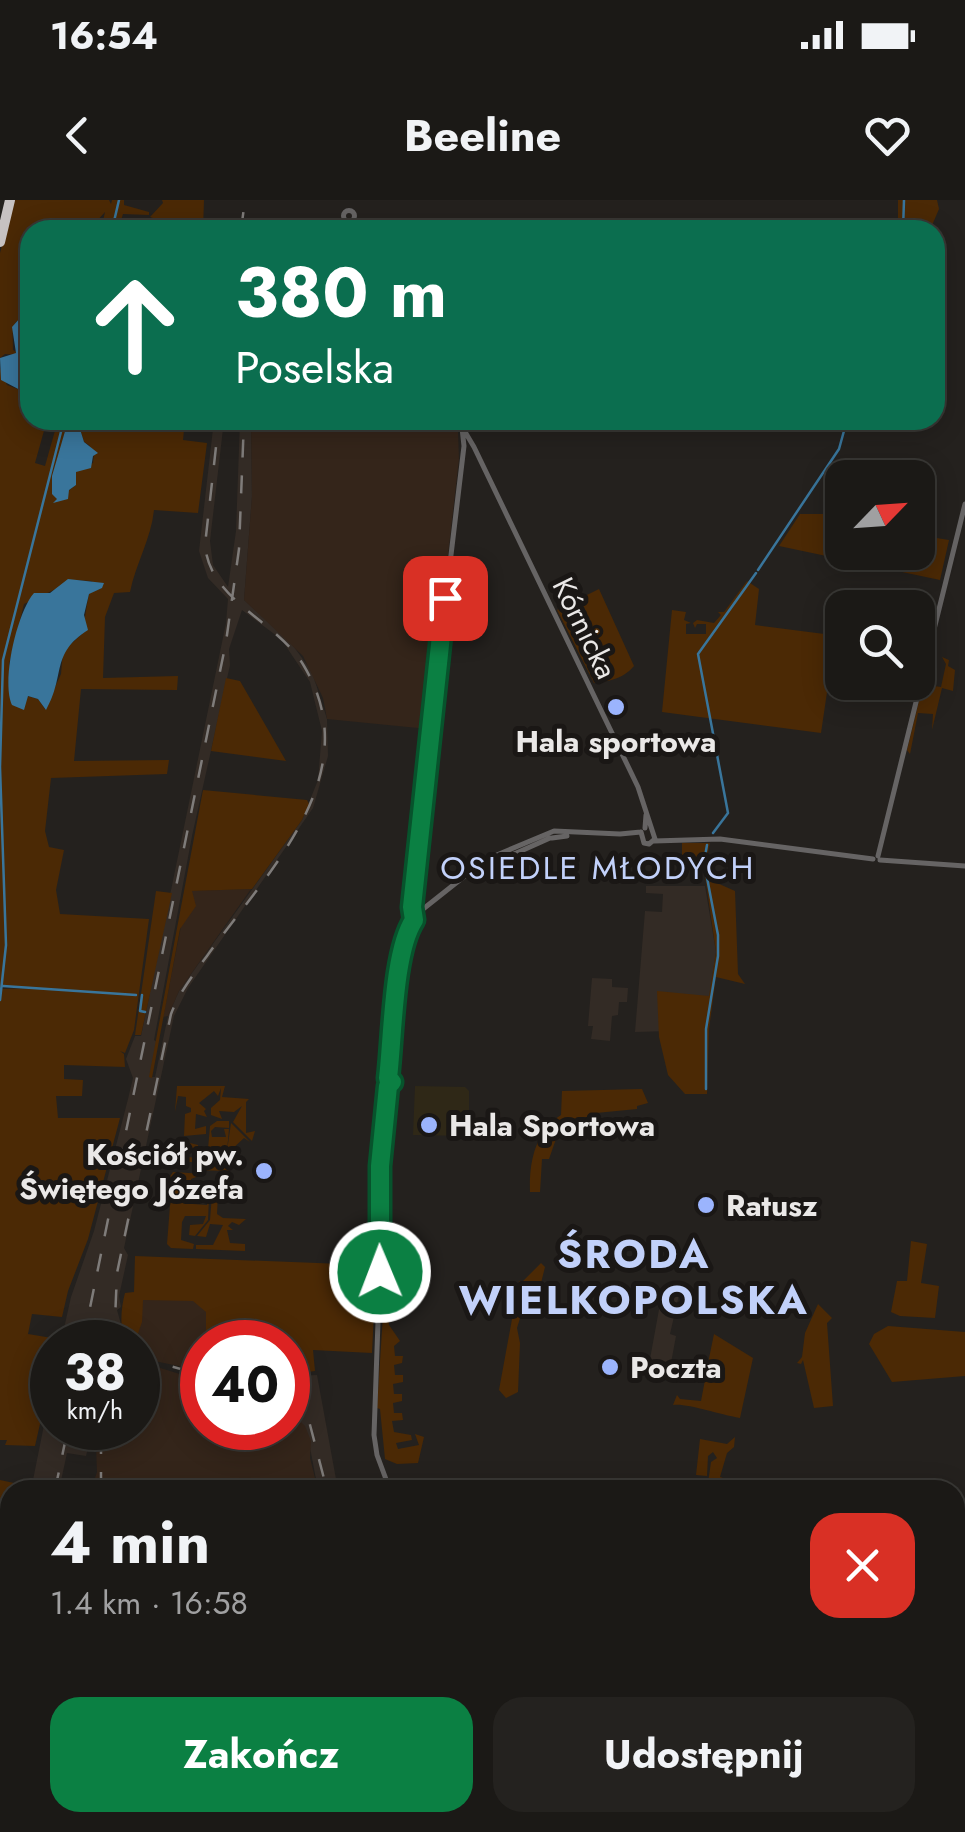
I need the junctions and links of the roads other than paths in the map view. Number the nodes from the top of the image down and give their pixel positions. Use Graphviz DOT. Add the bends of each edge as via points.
graph roads {
  1 [pos="10,200"];
  2 [pos="0,242"];
  3 [pos="463,430"];
  4 [pos="469,451"];
  5 [pos="965,504"];
  6 [pos="648,834"];
  7 [pos="877,859"];
  8 [pos="487,864"];
  9 [pos="965,866"];
  10 [pos="412,907"];
  11 [pos="421,912"];
  12 [pos="411,921"];
  13 [pos="386,1480"];
  1 -- 2 [label="highway"];
  3 -- 4 [label="street, Kórnicka"];
  4 -- 6 [label="street, Kórnicka" via="638,787"];
  4 -- 10 [label="street" via="460,466"];
  5 -- 7 [label="street"];
  6 -- 7 [label="street"];
  6 -- 8 [label="street" via="555,835"];
  7 -- 9 [label="street"];
  8 -- 11 [label="street"];
  8 -- 12 [label="street"];
  10 -- 11 [label="street"];
  10 -- 12 [label="street"];
  11 -- 12 [label="street"];
  12 -- 13 [label="street" via="380,1166 374,1435"];
}
